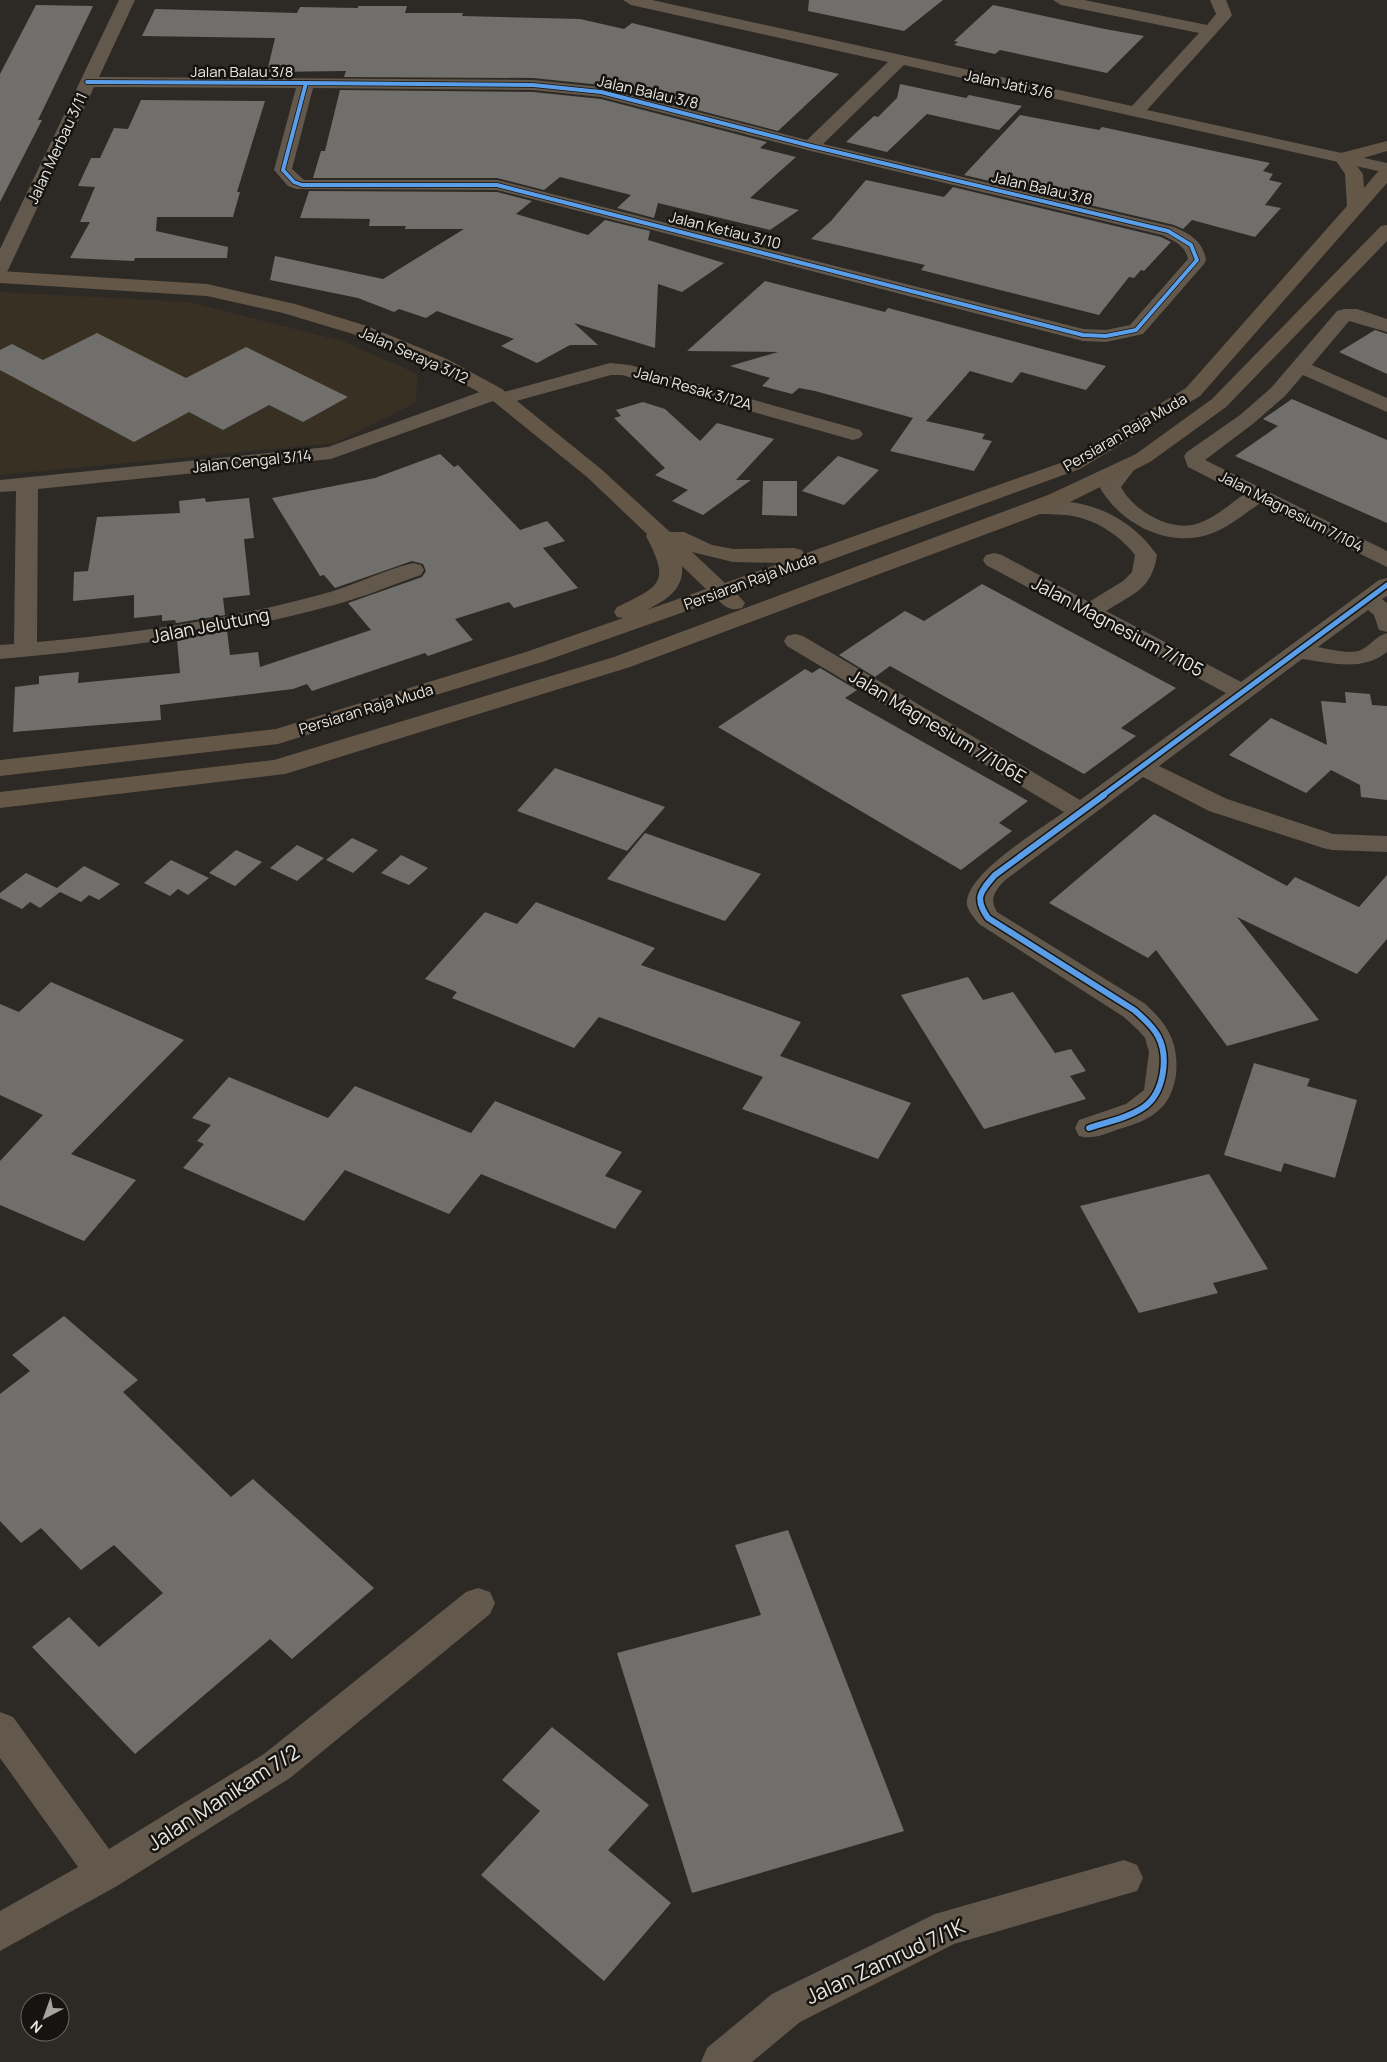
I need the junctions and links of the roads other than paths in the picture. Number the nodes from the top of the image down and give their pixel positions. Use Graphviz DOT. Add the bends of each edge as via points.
graph roads {
  1 [pos="127,0"];
  2 [pos="631,0"];
  3 [pos="1061,0"];
  4 [pos="1218,0"];
  5 [pos="1210,30"];
  6 [pos="900,60"];
  7 [pos="87,82"];
  8 [pos="306,84"];
  9 [pos="1137,111"];
  10 [pos="811,146"];
  11 [pos="1387,146"];
  12 [pos="1343,158"];
  13 [pos="1387,170"];
  14 [pos="1356,207"];
  15 [pos="1384,240"];
  16 [pos="1188,241"];
  17 [pos="0,268"];
  18 [pos="0,277"];
  19 [pos="1387,326"];
  20 [pos="1301,367"];
  21 [pos="498,396"];
  22 [pos="1387,406"];
  23 [pos="853,434"];
  24 [pos="1127,466"];
  25 [pos="27,484"];
  26 [pos="0,486"];
  27 [pos="1258,495"];
  28 [pos="1037,508"];
  29 [pos="648,522"];
  30 [pos="833,552"];
  31 [pos="994,560"];
  32 [pos="1387,560"];
  33 [pos="414,570"];
  34 [pos="1387,585"];
  35 [pos="724,591"];
  36 [pos="1368,600"];
  37 [pos="1090,611"];
  38 [pos="745,616"];
  39 [pos="1387,626"];
  40 [pos="1387,640"];
  41 [pos="795,641"];
  42 [pos="25,650"];
  43 [pos="1298,651"];
  44 [pos="0,652"];
  45 [pos="534,657"];
  46 [pos="1242,692"];
  47 [pos="1142,766"];
  48 [pos="0,768"];
  49 [pos="0,800"];
  50 [pos="1081,811"];
  51 [pos="1387,844"];
  52 [pos="1089,1128"];
  53 [pos="478,1603"];
  54 [pos="0,1729"];
  55 [pos="104,1873"];
  56 [pos="1124,1878"];
  57 [pos="0,1932"];
  58 [pos="721,2062"];
  1 -- 7 [label="street, Jalan Merbau 3/11"];
  2 -- 6 [label="street, Jalan Jati 3/6"];
  3 -- 5 [label="street"];
  4 -- 5 [label="street" via="1224,16"];
  5 -- 9 [label="street"];
  6 -- 9 [label="street, Jalan Jati 3/6"];
  6 -- 10 [label="street"];
  7 -- 8 [label="street, Jalan Balau 3/8"];
  7 -- 17 [label="street, Jalan Merbau 3/11"];
  8 -- 10 [label="street, Jalan Balau 3/8" via="533,85 601,92"];
  8 -- 16 [label="street, Jalan Ketiau 3/10" via="283,170 294,182 302,185 497,185 1083,335 1106,336 1136,330 1197,260 1196,250"];
  9 -- 12 [label="street, Jalan Jati 3/6"];
  10 -- 16 [label="street, Jalan Balau 3/8" via="1168,231"];
  11 -- 12 [label="main road"];
  12 -- 13 [label="street, Jalan Jati 3/6"];
  12 -- 14 [label="main road" via="1354,174"];
  13 -- 14 [label="main road, Persiaran Raja Muda"];
  14 -- 30 [label="main road, Persiaran Raja Muda" via="1193,392 1073,465"];
  15 -- 24 [label="main road, Persiaran Raja Muda" via="1219,403"];
  18 -- 21 [label="main road, Jalan Seraya 3/12" via="207,290 288,308 360,330 440,363"];
  19 -- 20 [label="street" via="1357,315 1344,315"];
  20 -- 22 [label="street"];
  20 -- 27 [label="street, Jalan Magnesium 7/104" via="1247,419 1194,456 1195,463"];
  21 -- 23 [label="street, Jalan Resak 3/12A" via="610,369 624,369"];
  21 -- 25 [label="street, Jalan Cengal 3/14" via="331,453"];
  21 -- 29 [label="main road, Jalan Seraya 3/12" via="594,473"];
  24 -- 27 [label="street" via="1110,486 1114,498 1131,512 1164,529 1182,532 1201,530"];
  24 -- 28 [label="main road, Persiaran Raja Muda"];
  25 -- 26 [label="street, Jalan Cengal 3/14"];
  25 -- 42 [label="street"];
  27 -- 32 [label="street, Jalan Magnesium 7/104"];
  28 -- 37 [label="street" via="1072,508 1098,516 1137,541 1146,555 1143,573 1130,586"];
  28 -- 38 [label="main road, Persiaran Raja Muda"];
  29 -- 30 [label="main road" via="690,545 715,554 758,559"];
  29 -- 35 [label="main road, Jalan Seraya 3/12"];
  29 -- 45 [label="main road" via="671,559 673,574 669,585 656,596"];
  30 -- 35 [label="main road, Persiaran Raja Muda"];
  31 -- 37 [label="street, Jalan Magnesium 7/105"];
  33 -- 42 [label="street, Jalan Jelutung" via="329,600 234,622 130,639"];
  34 -- 36 [label="street"];
  35 -- 38 [label="main road, Jalan Seraya 3/12"];
  35 -- 45 [label="main road, Persiaran Raja Muda"];
  36 -- 39 [label="street" via="1385,613"];
  36 -- 43 [label="street"];
  37 -- 46 [label="street, Jalan Magnesium 7/105"];
  38 -- 49 [label="main road, Persiaran Raja Muda" via="622,662 276,768"];
  40 -- 43 [label="street" via="1369,655 1351,659"];
  41 -- 50 [label="street, Jalan Magnesium 7/106E"];
  42 -- 44 [label="street, Jalan Jelutung"];
  43 -- 46 [label="street"];
  45 -- 48 [label="main road, Persiaran Raja Muda" via="278,736"];
  46 -- 47 [label="street"];
  47 -- 50 [label="street"];
  47 -- 51 [label="street" via="1218,805 1281,826 1332,842"];
  50 -- 52 [label="street" via="995,875 981,891 980,906 988,918 1134,1010 1153,1026 1159,1036 1165,1053 1160,1088 1149,1103"];
  53 -- 55 [label="street, Jalan Manikam 7/2" via="277,1766"];
  54 -- 55 [label="street"];
  55 -- 57 [label="street, Jalan Manikam 7/2"];
  56 -- 58 [label="street, Jalan Zamrud 7/1K" via="948,1927 786,2008"];
}
